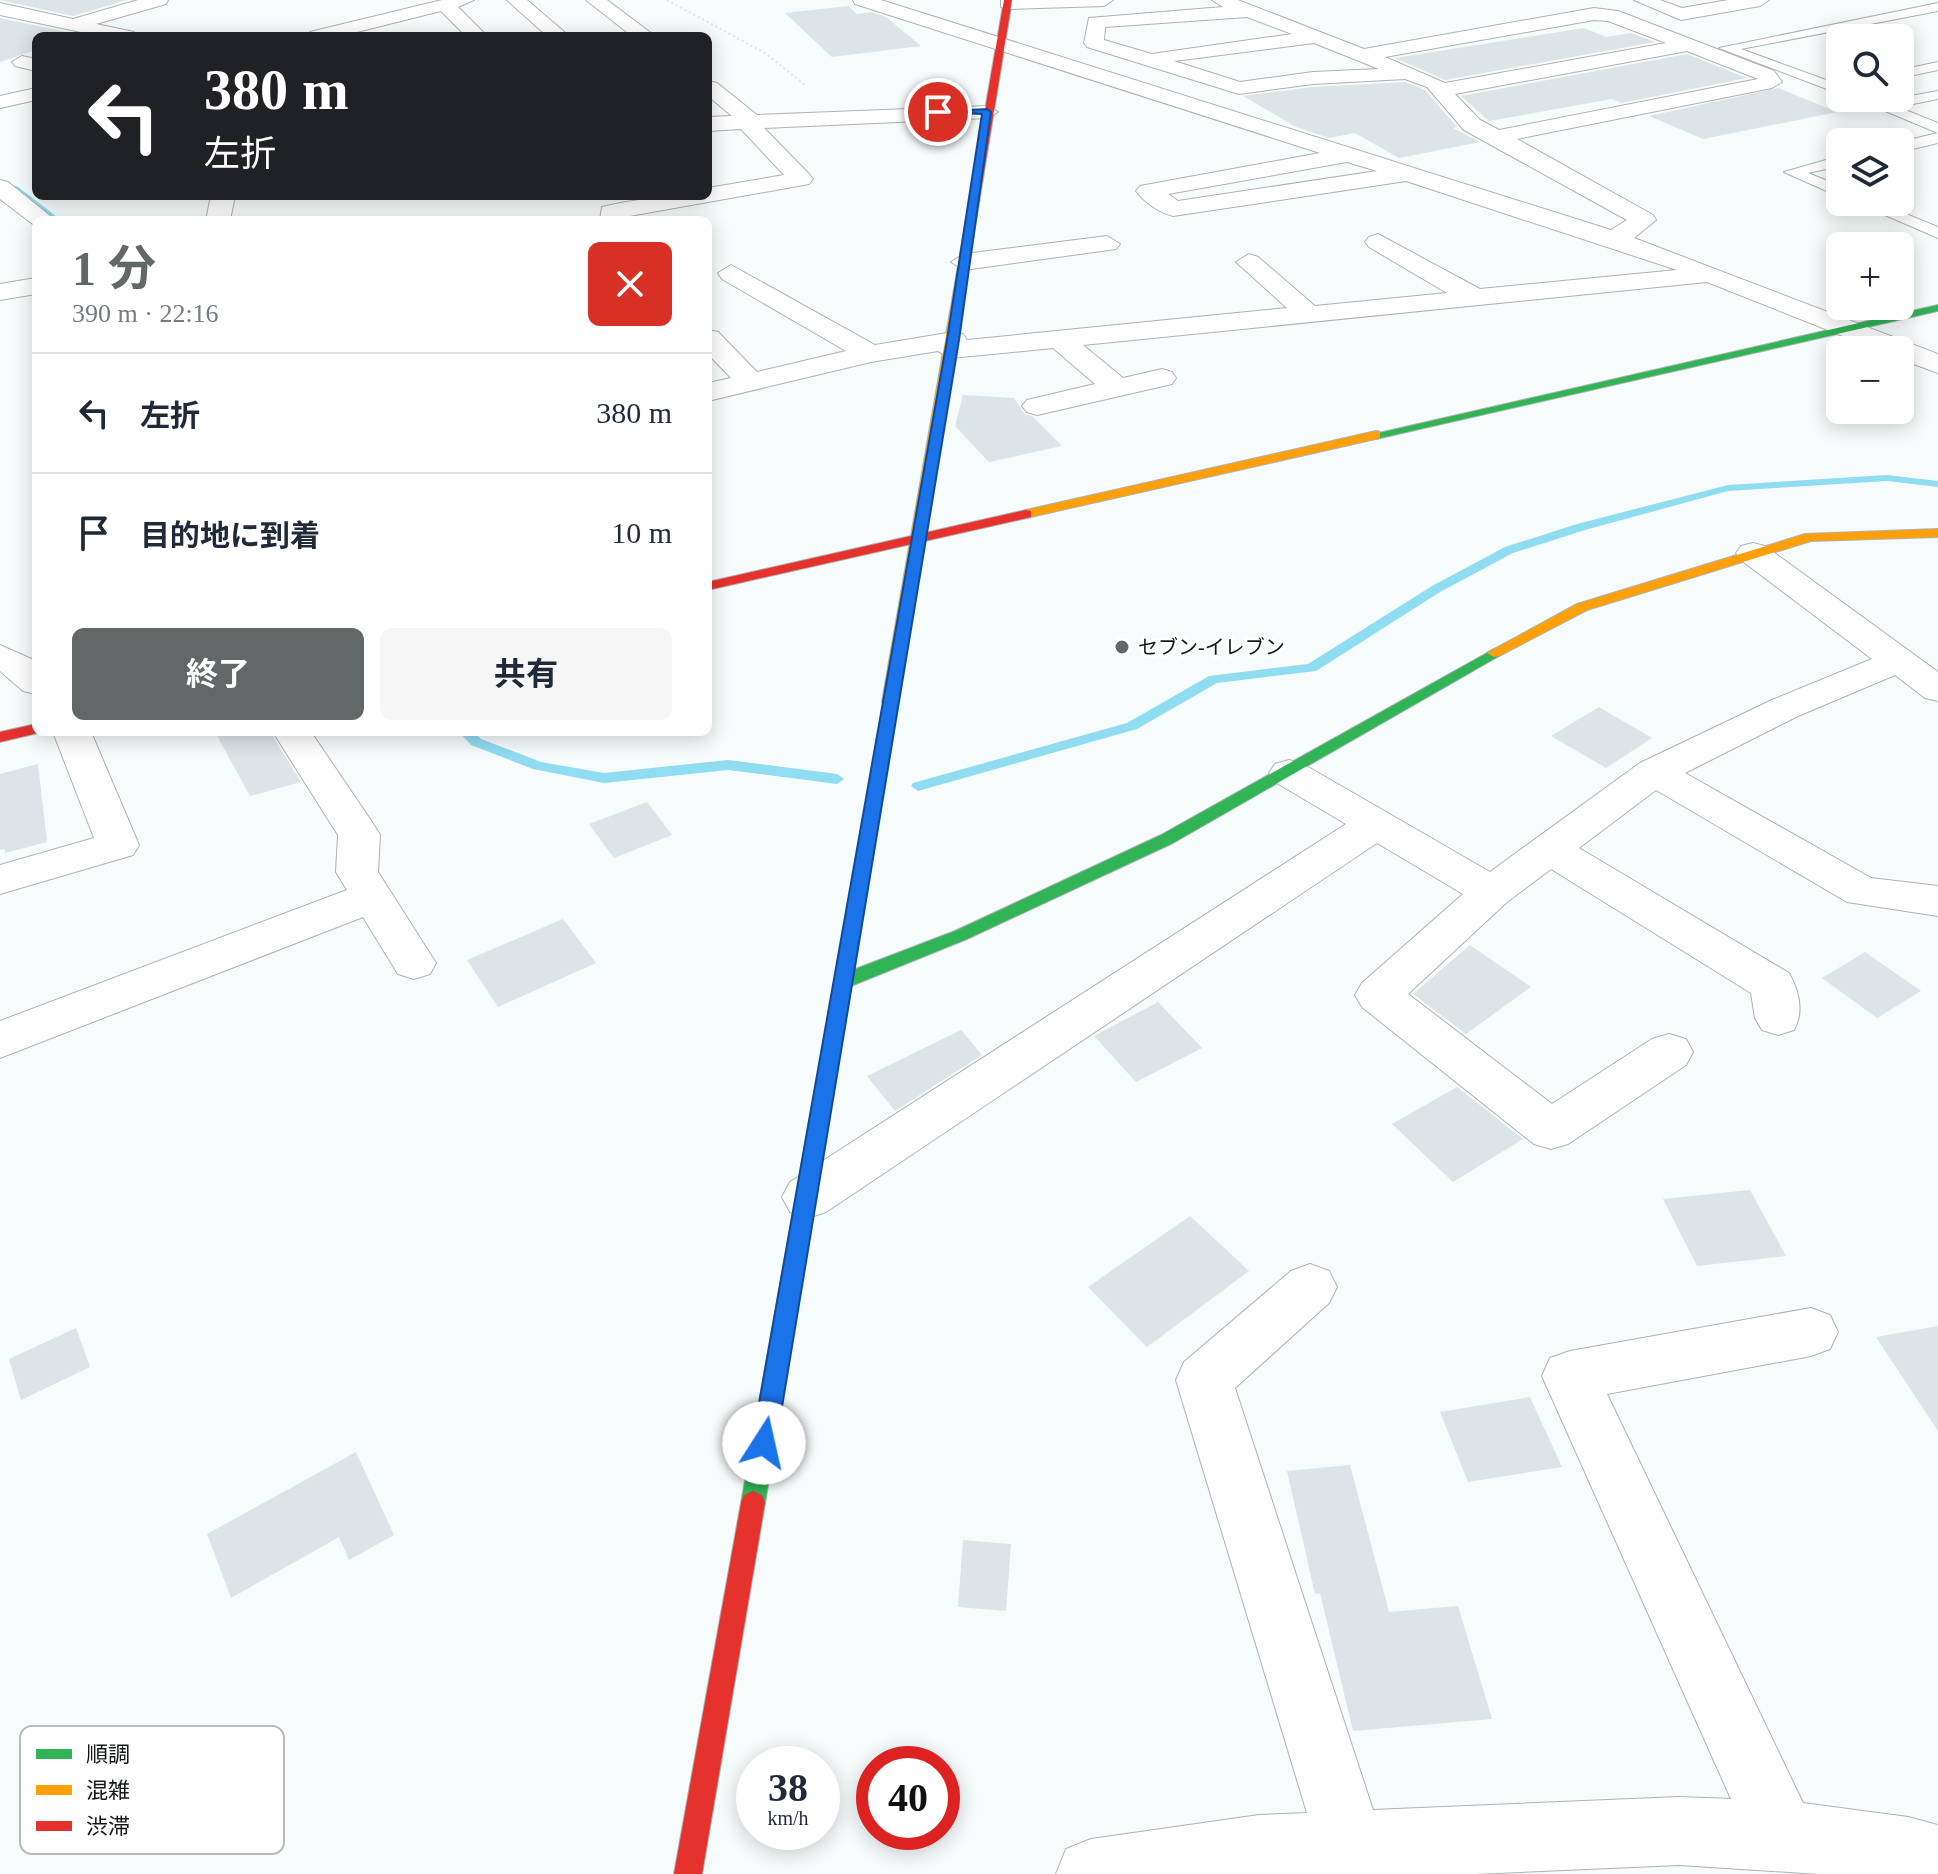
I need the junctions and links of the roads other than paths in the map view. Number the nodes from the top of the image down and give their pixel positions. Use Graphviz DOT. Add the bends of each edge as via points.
graph roads {
  1 [pos="159,0"];
  2 [pos="465,0"];
  3 [pos="516,0"];
  4 [pos="595,0"];
  5 [pos="862,0"];
  6 [pos="1104,0"];
  7 [pos="1221,0"];
  8 [pos="1643,0"];
  9 [pos="1760,0"];
  10 [pos="1008,1"];
  11 [pos="445,5"];
  12 [pos="1938,7"];
  13 [pos="0,9"];
  14 [pos="1247,11"];
  15 [pos="74,24"];
  16 [pos="109,32"];
  17 [pos="334,32"];
  18 [pos="473,32"];
  19 [pos="554,32"];
  20 [pos="639,32"];
  21 [pos="1318,37"];
  22 [pos="1001,44"];
  23 [pos="1689,45"];
  24 [pos="1826,45"];
  25 [pos="1362,55"];
  26 [pos="1145,59"];
  27 [pos="1753,59"];
  28 [pos="1406,73"];
  29 [pos="1826,85"];
  30 [pos="712,89"];
  31 [pos="1442,90"];
  32 [pos="1938,95"];
  33 [pos="1914,100"];
  34 [pos="987,112"];
  35 [pos="1897,112"];
  36 [pos="749,122"];
  37 [pos="712,124"];
  38 [pos="1938,128"];
  39 [pos="1496,137"];
  40 [pos="1938,138"];
  41 [pos="1914,144"];
  42 [pos="1342,156"];
  43 [pos="1826,164"];
  44 [pos="24,174"];
  45 [pos="1401,175"];
  46 [pos="0,177"];
  47 [pos="1826,186"];
  48 [pos="0,187"];
  49 [pos="712,195"];
  50 [pos="682,200"];
  51 [pos="22,213"];
  52 [pos="612,216"];
  53 [pos="1896,216"];
  54 [pos="1938,219"];
  55 [pos="1917,225"];
  56 [pos="1938,233"];
  57 [pos="1615,239"];
  58 [pos="1378,242"];
  59 [pos="1107,244"];
  60 [pos="964,262"];
  61 [pos="1249,262"];
  62 [pos="731,273"];
  63 [pos="1715,274"];
  64 [pos="32,287"];
  65 [pos="0,292"];
  66 [pos="1474,297"];
  67 [pos="1938,308"];
  68 [pos="1309,314"];
  69 [pos="1846,328"];
  70 [pos="1059,339"];
  71 [pos="712,342"];
  72 [pos="952,345"];
  73 [pos="871,354"];
  74 [pos="1938,364"];
  75 [pos="1162,378"];
  76 [pos="751,382"];
  77 [pos="1117,388"];
  78 [pos="712,391"];
  79 [pos="1037,406"];
  80 [pos="1938,533"];
  81 [pos="917,542"];
  82 [pos="1753,553"];
  83 [pos="712,585"];
  84 [pos="14,653"];
  85 [pos="1898,661"];
  86 [pos="32,678"];
  87 [pos="1938,690"];
  88 [pos="32,730"];
  89 [pos="74,736"];
  90 [pos="295,736"];
  91 [pos="0,737"];
  92 [pos="1654,772"];
  93 [pos="1289,773"];
  94 [pos="1376,824"];
  95 [pos="1550,850"];
  96 [pos="0,880"];
  97 [pos="1492,892"];
  98 [pos="372,897"];
  99 [pos="1938,901"];
  100 [pos="414,963"];
  101 [pos="845,981"];
  102 [pos="1778,1018"];
  103 [pos="0,1040"];
  104 [pos="1669,1052"];
  105 [pos="808,1197"];
  106 [pos="1310,1287"];
  107 [pos="1811,1332"];
  108 [pos="1782,1835"];
  109 [pos="1351,1846"];
  110 [pos="1938,1860"];
  111 [pos="688,1874"];
  112 [pos="1091,1874"];
  1 -- 15 [label="street"];
  2 -- 11 [label="street"];
  3 -- 19 [label="street"];
  4 -- 20 [label="street"];
  5 -- 22 [label="street"];
  6 -- 10 [label="street" via="1044,5"];
  7 -- 14 [label="street"];
  8 -- 9 [label="street" via="1681,14"];
  10 -- 22 [label="street"];
  11 -- 17 [label="street"];
  11 -- 18 [label="street"];
  12 -- 27 [label="lane" via="1726,48"];
  13 -- 15 [label="street"];
  14 -- 21 [label="street"];
  14 -- 26 [label="street" via="1096,22 1094,43"];
  15 -- 16 [label="street"];
  21 -- 25 [label="street"];
  21 -- 26 [label="street"];
  22 -- 34 [label="street"];
  22 -- 42 [label="street"];
  23 -- 25 [label="street" via="1611,15 1594,14"];
  23 -- 31 [label="street"];
  23 -- 39 [label="street" via="1767,75 1772,82"];
  24 -- 27 [label="lane"];
  25 -- 28 [label="street"];
  26 -- 28 [label="street" via="1239,88"];
  27 -- 29 [label="lane"];
  28 -- 31 [label="street"];
  30 -- 36 [label="street"];
  31 -- 39 [label="street" via="1472,125"];
  32 -- 33 [label="lane"];
  34 -- 36 [label="street"];
  34 -- 60 [label="street"];
  35 -- 38 [label="lane"];
  36 -- 37 [label="street"];
  36 -- 49 [label="street" via="801,179"];
  39 -- 57 [label="street" via="1644,220"];
  40 -- 41 [label="lane"];
  42 -- 45 [label="street"];
  42 -- 45 [label="street" via="1148,191 1173,209"];
  43 -- 47 [label="lane" via="1792,172"];
  44 -- 46 [label="street"];
  45 -- 57 [label="street"];
  48 -- 51 [label="street"];
  50 -- 52 [label="street" via="611,212"];
  53 -- 55 [label="lane"];
  54 -- 55 [label="lane"];
  55 -- 56 [label="lane"];
  57 -- 63 [label="street"];
  58 -- 66 [label="street"];
  59 -- 60 [label="street"];
  60 -- 72 [label="street"];
  61 -- 68 [label="street"];
  62 -- 73 [label="street"];
  63 -- 66 [label="street"];
  63 -- 69 [label="street"];
  64 -- 65 [label="street"];
  66 -- 68 [label="street"];
  67 -- 69 [label="street"];
  68 -- 70 [label="street"];
  69 -- 74 [label="street"];
  69 -- 81 [label="street" via="1003,518"];
  70 -- 72 [label="street"];
  70 -- 77 [label="street"];
  71 -- 76 [label="street"];
  72 -- 73 [label="street"];
  72 -- 81 [label="street"];
  73 -- 76 [label="street"];
  75 -- 77 [label="street"];
  76 -- 78 [label="street"];
  77 -- 79 [label="street"];
  80 -- 82 [label="street" via="1810,537"];
  81 -- 83 [label="street"];
  81 -- 101 [label="street"];
  82 -- 85 [label="street"];
  82 -- 93 [label="street" via="1582,607"];
  84 -- 86 [label="street"];
  85 -- 87 [label="street"];
  85 -- 92 [label="street" via="1785,708"];
  88 -- 91 [label="street"];
  89 -- 96 [label="street" via="118,845"];
  90 -- 98 [label="street" via="359,835 357,872"];
  92 -- 95 [label="street"];
  92 -- 99 [label="street" via="1862,892"];
  93 -- 94 [label="street"];
  93 -- 101 [label="street" via="1167,839 961,935"];
  94 -- 97 [label="street"];
  94 -- 105 [label="street"];
  95 -- 97 [label="street"];
  95 -- 102 [label="street" via="1773,985"];
  97 -- 104 [label="street" via="1378,995 1551,1130"];
  98 -- 100 [label="street"];
  98 -- 103 [label="street"];
  101 -- 105 [label="street"];
  105 -- 111 [label="street"];
  106 -- 109 [label="street" via="1204,1380"];
  107 -- 108 [label="street" via="1570,1376"];
  108 -- 109 [label="street" via="1679,1831"];
  108 -- 110 [label="street" via="1908,1851"];
  109 -- 112 [label="street" via="1259,1849"];
}
